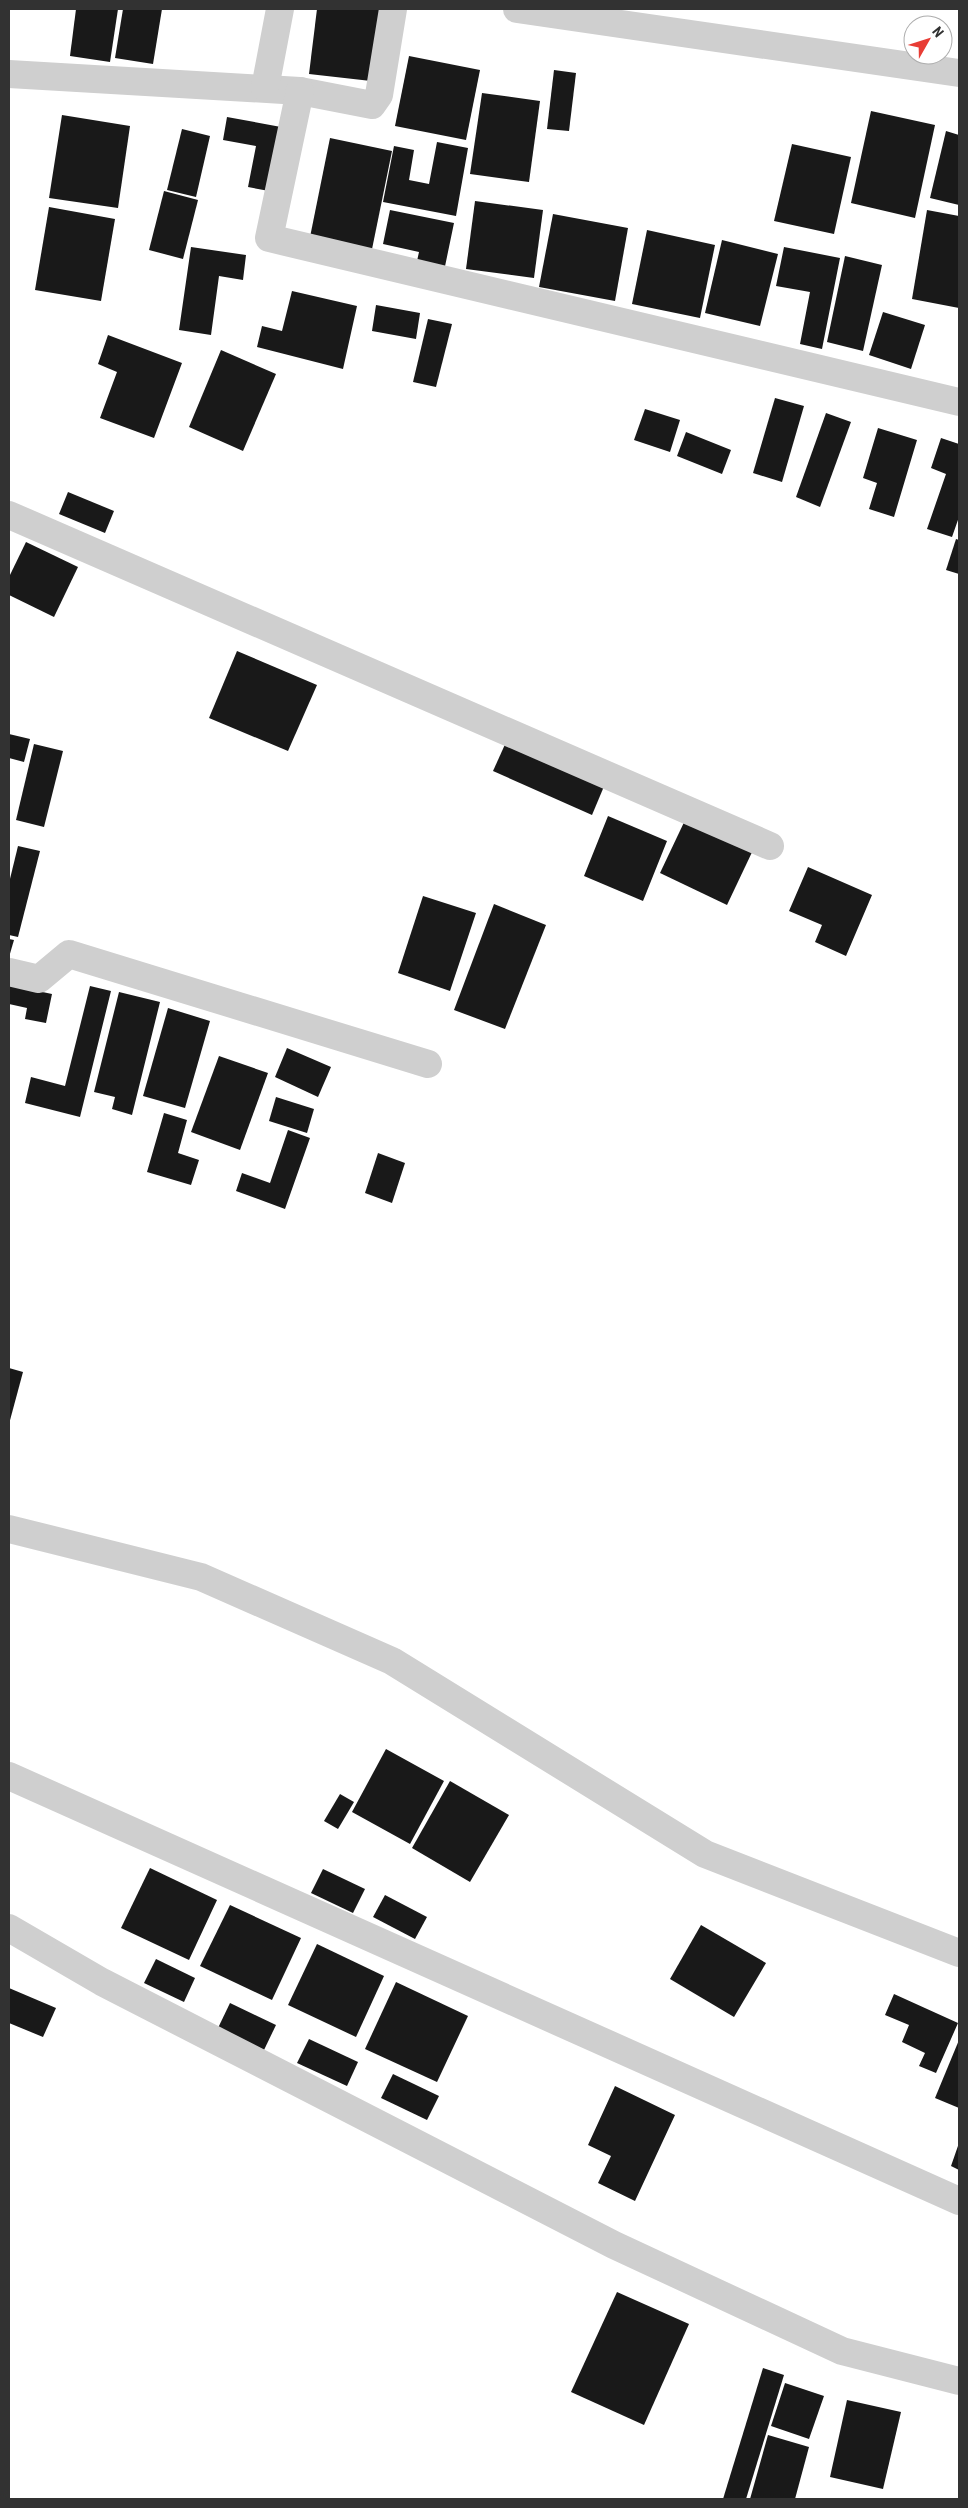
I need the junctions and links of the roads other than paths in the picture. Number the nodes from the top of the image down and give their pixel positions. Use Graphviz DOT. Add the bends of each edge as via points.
graph roads {
  1 [pos="280,9"];
  2 [pos="393,9"];
  3 [pos="517,9"];
  4 [pos="959,73"];
  5 [pos="9,74"];
  6 [pos="265,88"];
  7 [pos="300,90"];
  8 [pos="959,402"];
  9 [pos="9,515"];
  10 [pos="770,846"];
  11 [pos="9,972"];
  12 [pos="428,1064"];
  13 [pos="9,1529"];
  14 [pos="9,1776"];
  15 [pos="9,1928"];
  16 [pos="959,1953"];
  17 [pos="959,2201"];
  18 [pos="959,2381"];
  1 -- 6 [label="street"];
  2 -- 7 [label="street" via="377,101 372,105"];
  3 -- 4 [label="street"];
  5 -- 6 [label="street"];
  6 -- 7 [label="street"];
  7 -- 8 [label="street" via="269,238"];
  9 -- 10 [label="street"];
  11 -- 12 [label="street" via="39,979 69,954"];
  13 -- 16 [label="street" via="201,1577 392,1661 705,1854"];
  14 -- 17 [label="street"];
  15 -- 18 [label="street" via="102,1982 614,2245 842,2351"];
}
